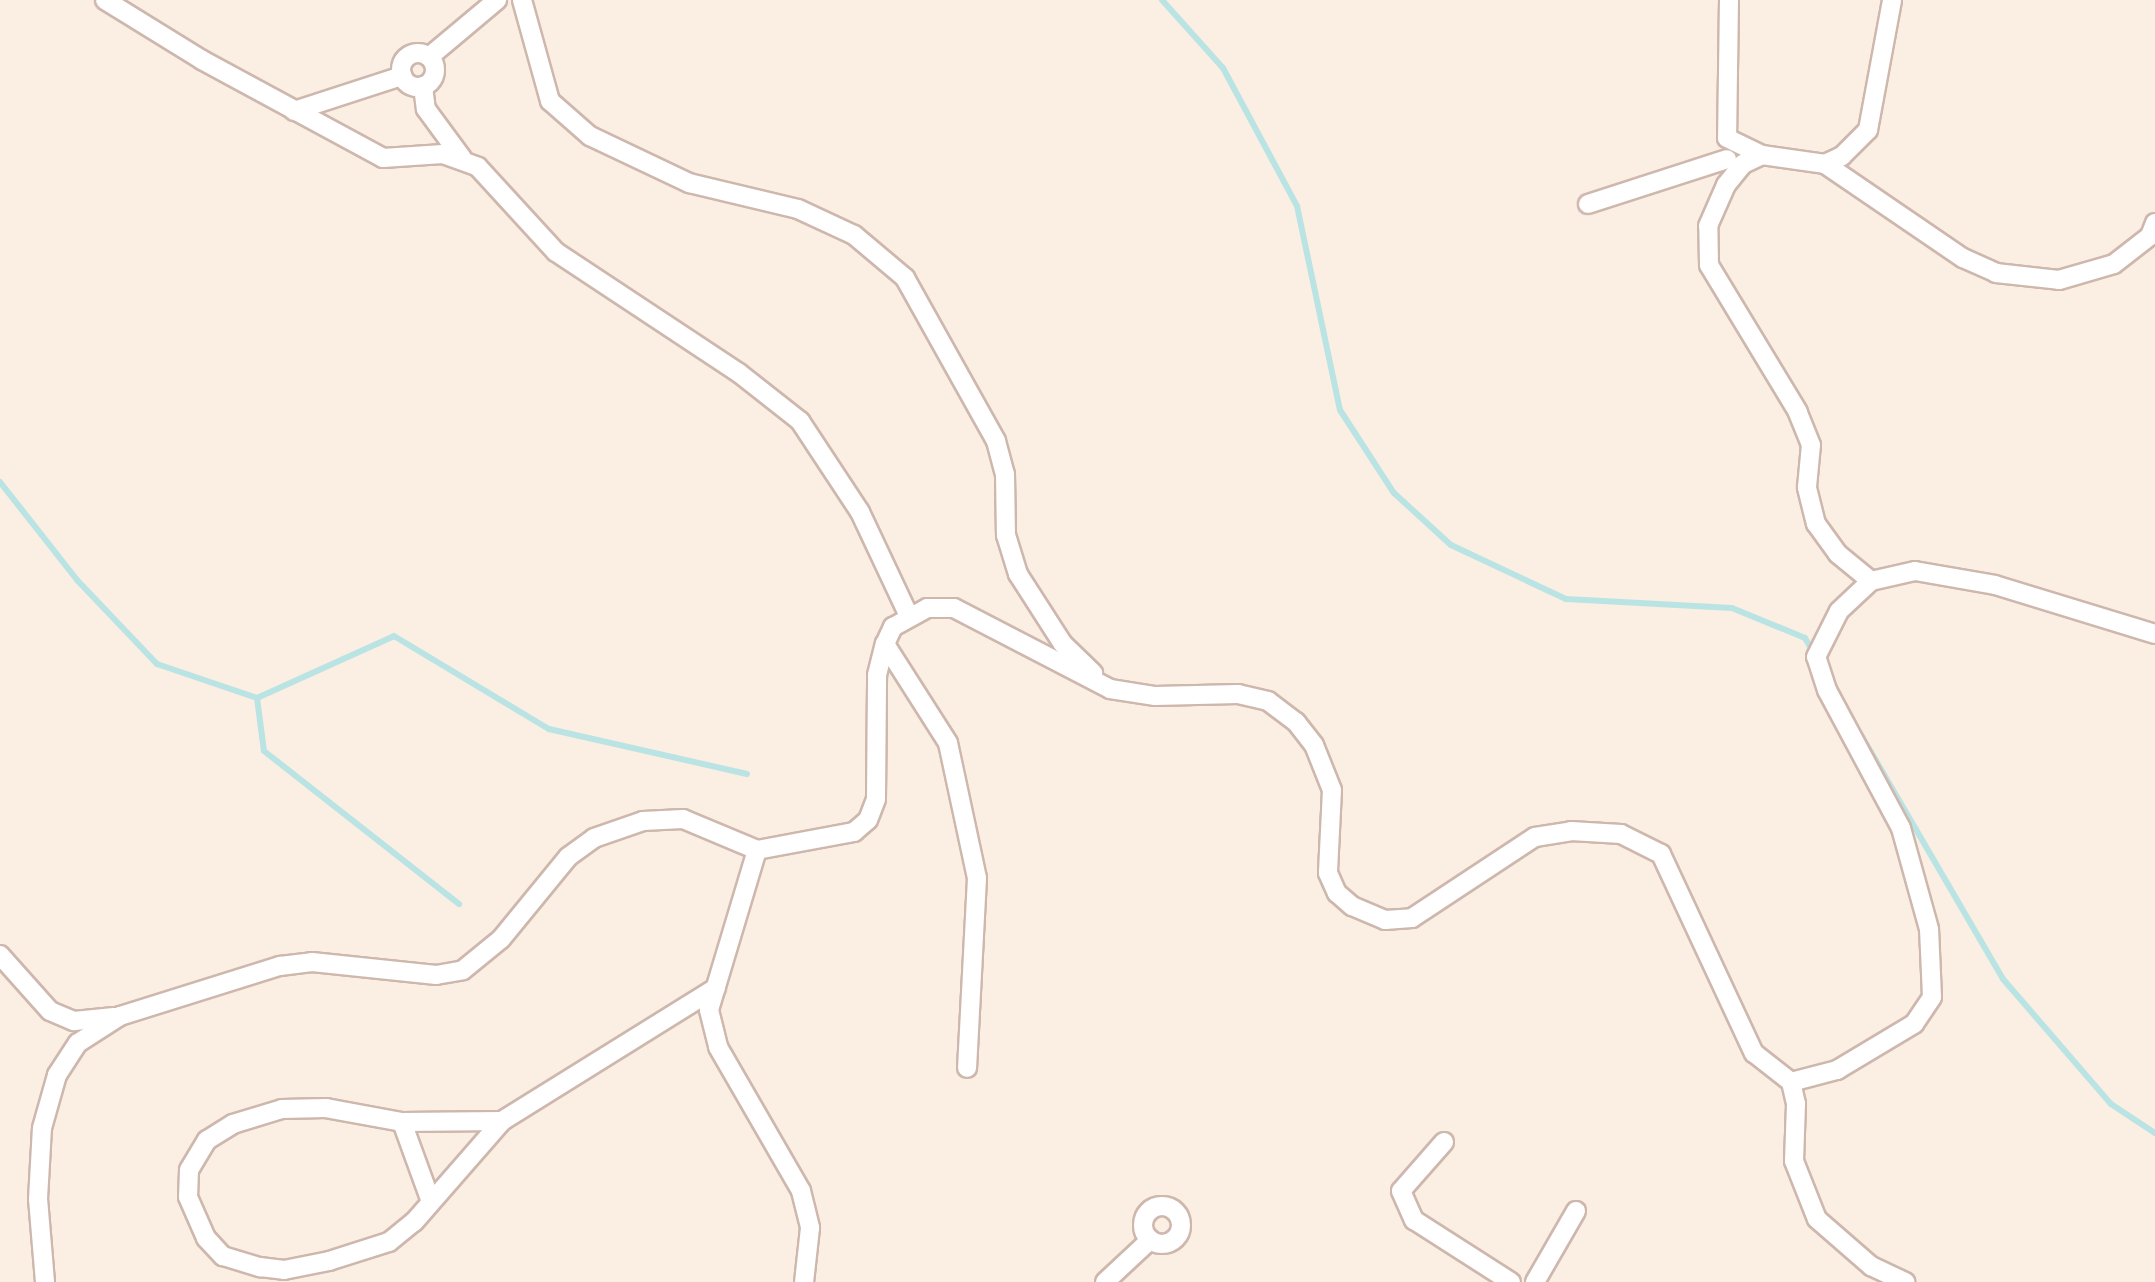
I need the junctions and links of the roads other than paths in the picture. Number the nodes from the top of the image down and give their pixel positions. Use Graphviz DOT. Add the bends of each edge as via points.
graph roads {
  1 [pos="105,0"];
  2 [pos="497,0"];
  3 [pos="522,0"];
  4 [pos="1729,0"];
  5 [pos="1892,0"];
  6 [pos="429,57"];
  7 [pos="402,76"];
  8 [pos="423,86"];
  9 [pos="294,111"];
  10 [pos="1727,138"];
  11 [pos="1762,155"];
  12 [pos="462,158"];
  13 [pos="1727,159"];
  14 [pos="1825,164"];
  15 [pos="1726,185"];
  16 [pos="1588,204"];
  17 [pos="2155,223"];
  18 [pos="1871,581"];
  19 [pos="908,614"];
  20 [pos="2155,634"];
  21 [pos="885,644"];
  22 [pos="1110,689"];
  23 [pos="757,850"];
  24 [pos="0,955"];
  25 [pos="716,988"];
  26 [pos="120,1016"];
  27 [pos="967,1068"];
  28 [pos="1791,1082"];
  29 [pos="502,1121"];
  30 [pos="402,1122"];
  31 [pos="1444,1142"];
  32 [pos="430,1199"];
  33 [pos="1576,1211"];
  34 [pos="1150,1240"];
  35 [pos="45,1282"];
  36 [pos="804,1282"];
  37 [pos="1105,1282"];
  38 [pos="1511,1282"];
  39 [pos="1535,1282"];
  40 [pos="1905,1282"];
  1 -- 9 [label="street"];
  2 -- 6 [label="street"];
  3 -- 22 [label="street" via="550,101 590,136 689,183 798,209 854,235 905,278 996,441 1005,474 1006,535 1018,574 1063,644"];
  4 -- 10 [label="street"];
  5 -- 14 [label="street" via="1868,130 1842,156"];
  6 -- 7 [label="street" via="412,54 405,59"];
  6 -- 8 [label="street" via="435,73"];
  7 -- 8 [label="street" via="415,87"];
  7 -- 9 [label="street"];
  8 -- 12 [label="street" via="426,109"];
  9 -- 12 [label="street" via="383,158"];
  10 -- 11 [label="street"];
  10 -- 13 [label="street"];
  11 -- 14 [label="street"];
  11 -- 15 [label="street" via="1743,164"];
  12 -- 19 [label="street" via="478,167 556,252 739,373 800,421 860,512"];
  13 -- 15 [label="street"];
  13 -- 16 [label="street"];
  14 -- 17 [label="street" via="1963,258 1996,273 2059,280 2086,276 2114,264 2150,236"];
  15 -- 18 [label="street" via="1708,226 1709,265 1798,412 1811,445 1807,487 1816,524 1838,554"];
  18 -- 20 [label="street" via="1915,571 1995,585"];
  18 -- 28 [label="street" via="1839,611 1816,657 1827,690 1901,828 1929,929 1932,997 1914,1024 1837,1070"];
  19 -- 21 [label="street"];
  19 -- 22 [label="street" via="954,608"];
  21 -- 23 [label="street" via="877,675 876,799 868,820 854,832"];
  21 -- 27 [label="street" via="948,743 977,878"];
  22 -- 28 [label="street" via="1155,696 1238,694 1268,701 1296,722 1314,745 1332,790 1328,873 1337,893 1352,906 1385,920 1412,918 1535,837 1571,831 1621,834 1661,854 1754,1053"];
  23 -- 25 [label="street"];
  23 -- 26 [label="street" via="683,819 643,821 594,838 568,857 501,939 463,970 436,975 312,962 280,966"];
  24 -- 26 [label="street" via="50,1011 74,1021"];
  25 -- 29 [label="street"];
  25 -- 36 [label="street" via="709,1010 718,1047 801,1191 810,1228"];
  26 -- 35 [label="street" via="78,1043 57,1075 42,1128 38,1199"];
  28 -- 40 [label="street" via="1796,1104 1794,1161 1817,1219 1871,1266"];
  29 -- 30 [label="street"];
  29 -- 32 [label="street"];
  30 -- 32 [label="street"];
  30 -- 32 [label="street" via="326,1108 282,1109 233,1124 207,1140 192,1163 187,1189 194,1214 223,1256 284,1270 389,1242 403,1235"];
  31 -- 38 [label="street" via="1401,1191 1414,1220"];
  33 -- 39 [label="street"];
  34 -- 37 [label="street"];
}
